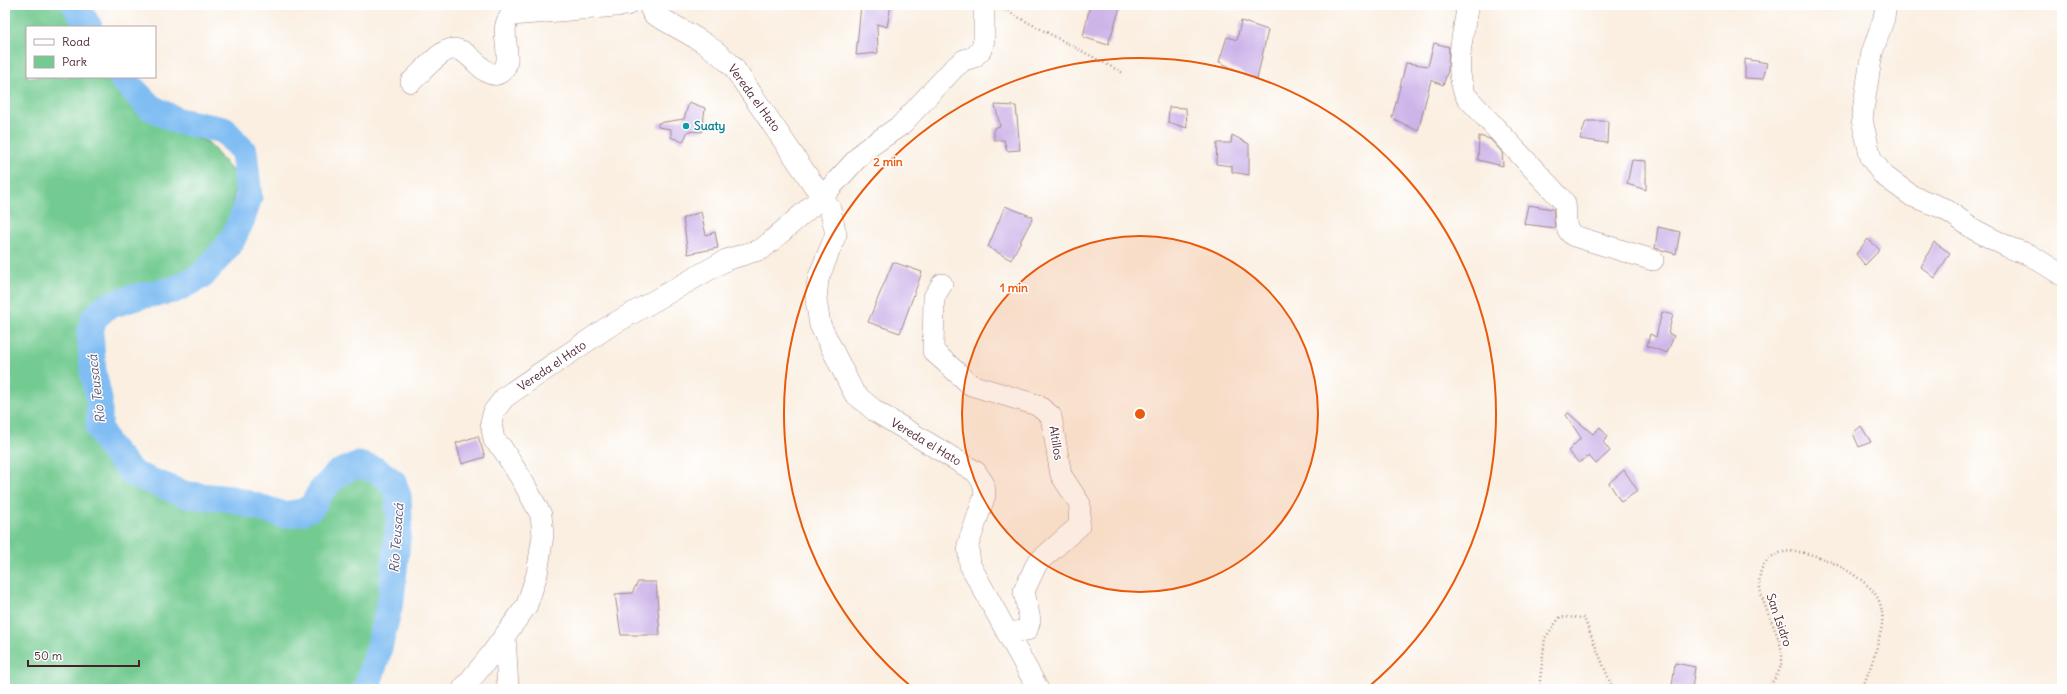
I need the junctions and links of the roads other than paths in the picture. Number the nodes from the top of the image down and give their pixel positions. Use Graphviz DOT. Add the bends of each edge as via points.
graph roads {
  1 [pos="626,5"];
  2 [pos="649,5"];
  3 [pos="984,5"];
  4 [pos="1464,5"];
  5 [pos="1886,5"];
  6 [pos="411,82"];
  7 [pos="822,197"];
  8 [pos="1653,260"];
  9 [pos="2062,275"];
  10 [pos="942,284"];
  11 [pos="1008,633"];
  12 [pos="505,635"];
  13 [pos="463,689"];
  14 [pos="508,689"];
  15 [pos="1038,689"];
  1 -- 6 [label="street" via="512,15 505,25 506,62 502,72 497,74 485,71 465,52 454,49 445,51"];
  2 -- 7 [label="street, Vereda el Hato" via="653,14 722,55 734,68"];
  3 -- 7 [label="street, Vereda el Hato" via="984,40 980,50 974,57 964,60 954,68 901,125 865,150"];
  4 -- 8 [label="street" via="1467,9 1460,83 1466,96 1565,203 1568,232"];
  5 -- 9 [label="street" via="1872,53 1862,120 1871,158 1883,175 1912,196 1945,208 1975,230 2030,255"];
  7 -- 11 [label="street, Vereda el Hato" via="834,219 836,234 818,279 816,300 820,325 854,393 875,412 976,472 984,484 985,495 968,545 970,565"];
  7 -- 12 [label="street, Vereda el Hato" via="762,249 726,260 608,327 505,398 494,411 494,440 522,480 541,515 543,524 537,574 527,605"];
  10 -- 11 [label="street, Altillos" via="934,297 933,351 971,385 1037,405 1051,416 1060,475 1080,504 1079,526 1037,563 1024,591 1030,620 1027,630"];
  11 -- 15 [label="street, Vereda el Hato"];
  12 -- 13 [label="street, Vereda el Hato"];
  12 -- 14 [label="street"];
}
